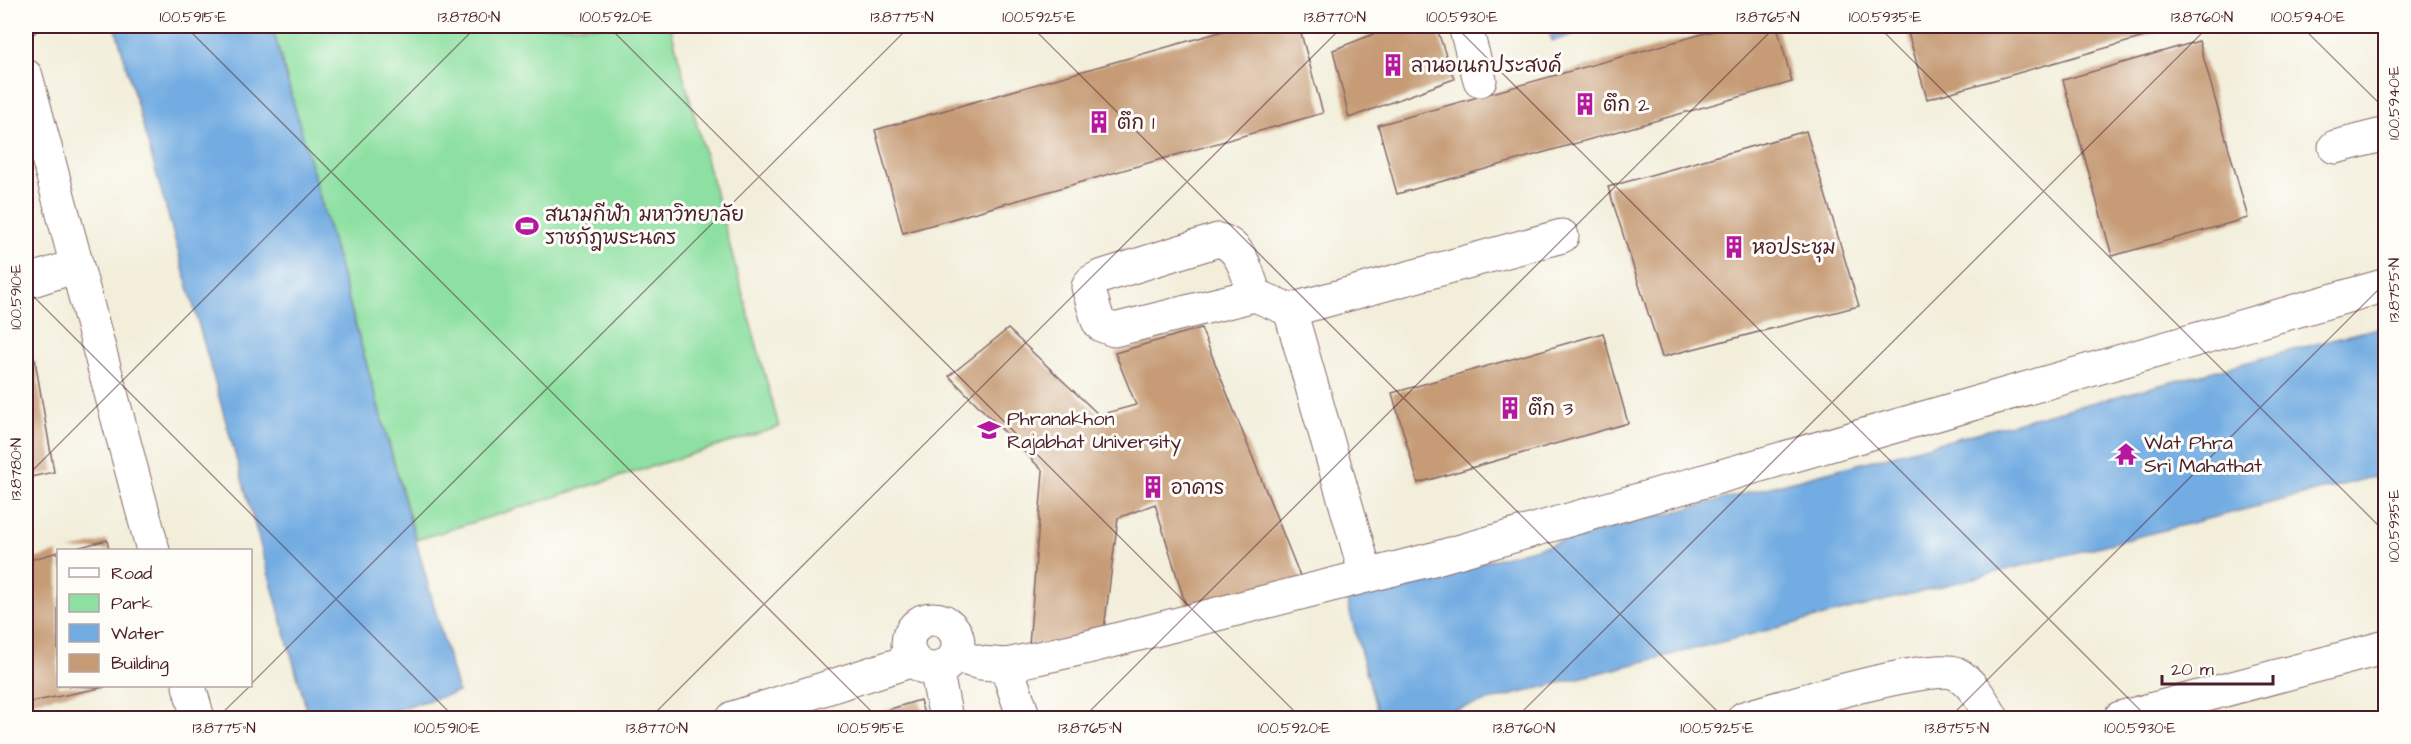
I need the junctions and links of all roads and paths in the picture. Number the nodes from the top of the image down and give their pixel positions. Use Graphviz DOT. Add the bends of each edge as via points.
graph roads {
  1 [pos="1465,26"];
  2 [pos="26,76"];
  3 [pos="1480,80"];
  4 [pos="2385,134"];
  5 [pos="2335,147"];
  6 [pos="1562,236"];
  7 [pos="76,266"];
  8 [pos="26,282"];
  9 [pos="2385,285"];
  10 [pos="1255,295"];
  11 [pos="1290,310"];
  12 [pos="153,549"];
  13 [pos="1366,575"];
  14 [pos="2385,647"];
  15 [pos="935,661"];
  16 [pos="1006,665"];
  17 [pos="189,687"];
  18 [pos="198,718"];
  19 [pos="733,718"];
  20 [pos="946,718"];
  21 [pos="1024,718"];
  22 [pos="1744,718"];
  23 [pos="1992,718"];
  24 [pos="2120,718"];
  1 -- 3 [label="street"];
  2 -- 7 [label="street"];
  4 -- 5 [label="street"];
  6 -- 11 [label="street"];
  7 -- 8 [label="street"];
  7 -- 12 [label="street"];
  9 -- 13 [label="street"];
  10 -- 11 [label="street"];
  11 -- 13 [label="street"];
  13 -- 16 [label="street"];
  14 -- 24 [label="street"];
  15 -- 16 [label="street"];
  15 -- 19 [label="street"];
  15 -- 20 [label="street"];
  16 -- 21 [label="street"];
  17 -- 18 [label="street"];
  22 -- 23 [label="street" via="1894,678 1944,670 1957,674 1968,684"];
}
